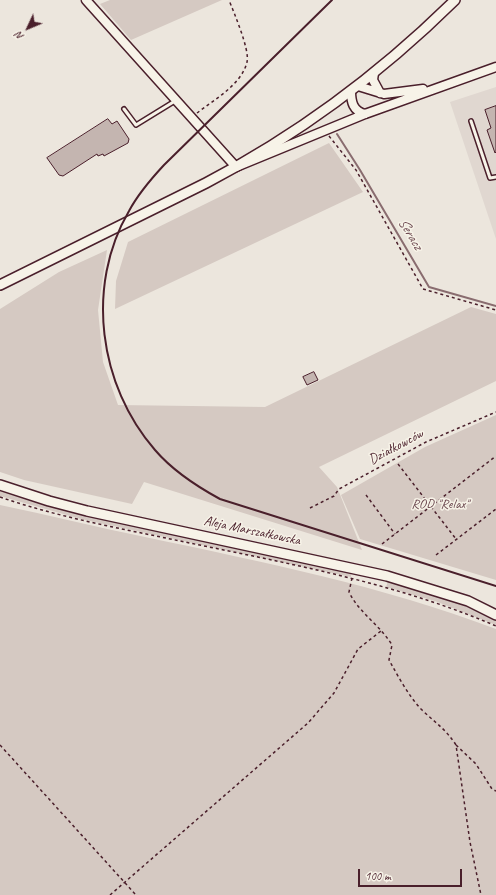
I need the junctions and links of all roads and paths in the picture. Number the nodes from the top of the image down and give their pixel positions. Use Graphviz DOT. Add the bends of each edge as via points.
graph roads {
  1 [pos="86,0"];
  2 [pos="229,0"];
  3 [pos="455,0"];
  4 [pos="496,67"];
  5 [pos="374,73"];
  6 [pos="442,86"];
  7 [pos="355,88"];
  8 [pos="380,93"];
  9 [pos="176,100"];
  10 [pos="124,109"];
  11 [pos="365,114"];
  12 [pos="191,117"];
  13 [pos="471,121"];
  14 [pos="324,130"];
  15 [pos="236,168"];
  16 [pos="496,176"];
  17 [pos="0,285"];
  18 [pos="496,310"];
  19 [pos="496,412"];
  20 [pos="496,456"];
  21 [pos="398,464"];
  22 [pos="0,486"];
  23 [pos="366,495"];
  24 [pos="0,497"];
  25 [pos="431,506"];
  26 [pos="310,508"];
  27 [pos="496,509"];
  28 [pos="395,534"];
  29 [pos="456,539"];
  30 [pos="382,544"];
  31 [pos="436,555"];
  32 [pos="354,568"];
  33 [pos="352,578"];
  34 [pos="496,615"];
  35 [pos="496,626"];
  36 [pos="381,631"];
  37 [pos="456,744"];
  38 [pos="0,745"];
  39 [pos="496,791"];
  40 [pos="125,883"];
  41 [pos="110,895"];
  42 [pos="136,895"];
  43 [pos="481,895"];
  1 -- 9 [label="street"];
  2 -- 12 [label="path" via="241,29 248,62 240,78"];
  3 -- 5 [label="main road"];
  4 -- 6 [label="street"];
  5 -- 7 [label="main road"];
  5 -- 8 [label="street" via="373,80"];
  6 -- 8 [label="street" via="390,94"];
  6 -- 11 [label="street"];
  7 -- 8 [label="street"];
  7 -- 11 [label="street" via="351,99 355,108"];
  7 -- 15 [label="main road" via="315,118"];
  9 -- 10 [label="lane" via="136,125"];
  9 -- 12 [label="street"];
  11 -- 14 [label="street"];
  12 -- 15 [label="street"];
  13 -- 16 [label="lane" via="490,178"];
  14 -- 15 [label="street"];
  14 -- 18 [label="path" via="356,170 423,289"];
  15 -- 17 [label="main road"];
  19 -- 26 [label="path, Działkowców" via="426,442 339,489 334,496"];
  20 -- 25 [label="path"];
  21 -- 25 [label="path"];
  22 -- 32 [label="main road, Aleja Marszałkowska" via="87,511"];
  23 -- 28 [label="path"];
  24 -- 33 [label="path" via="92,523"];
  25 -- 28 [label="path"];
  25 -- 29 [label="path"];
  27 -- 29 [label="path"];
  28 -- 30 [label="path"];
  29 -- 31 [label="path"];
  32 -- 33 [label="path"];
  32 -- 34 [label="main road, Aleja Marszałkowska" via="468,601"];
  33 -- 35 [label="path" via="432,600"];
  33 -- 36 [label="path" via="349,592 354,602"];
  36 -- 37 [label="path" via="392,645 389,660 411,698 449,733"];
  36 -- 40 [label="path" via="358,649 334,693 308,723"];
  37 -- 39 [label="path" via="476,764 492,789"];
  37 -- 43 [label="path" via="470,842"];
  38 -- 40 [label="path"];
  40 -- 41 [label="path"];
  40 -- 42 [label="path"];
}
